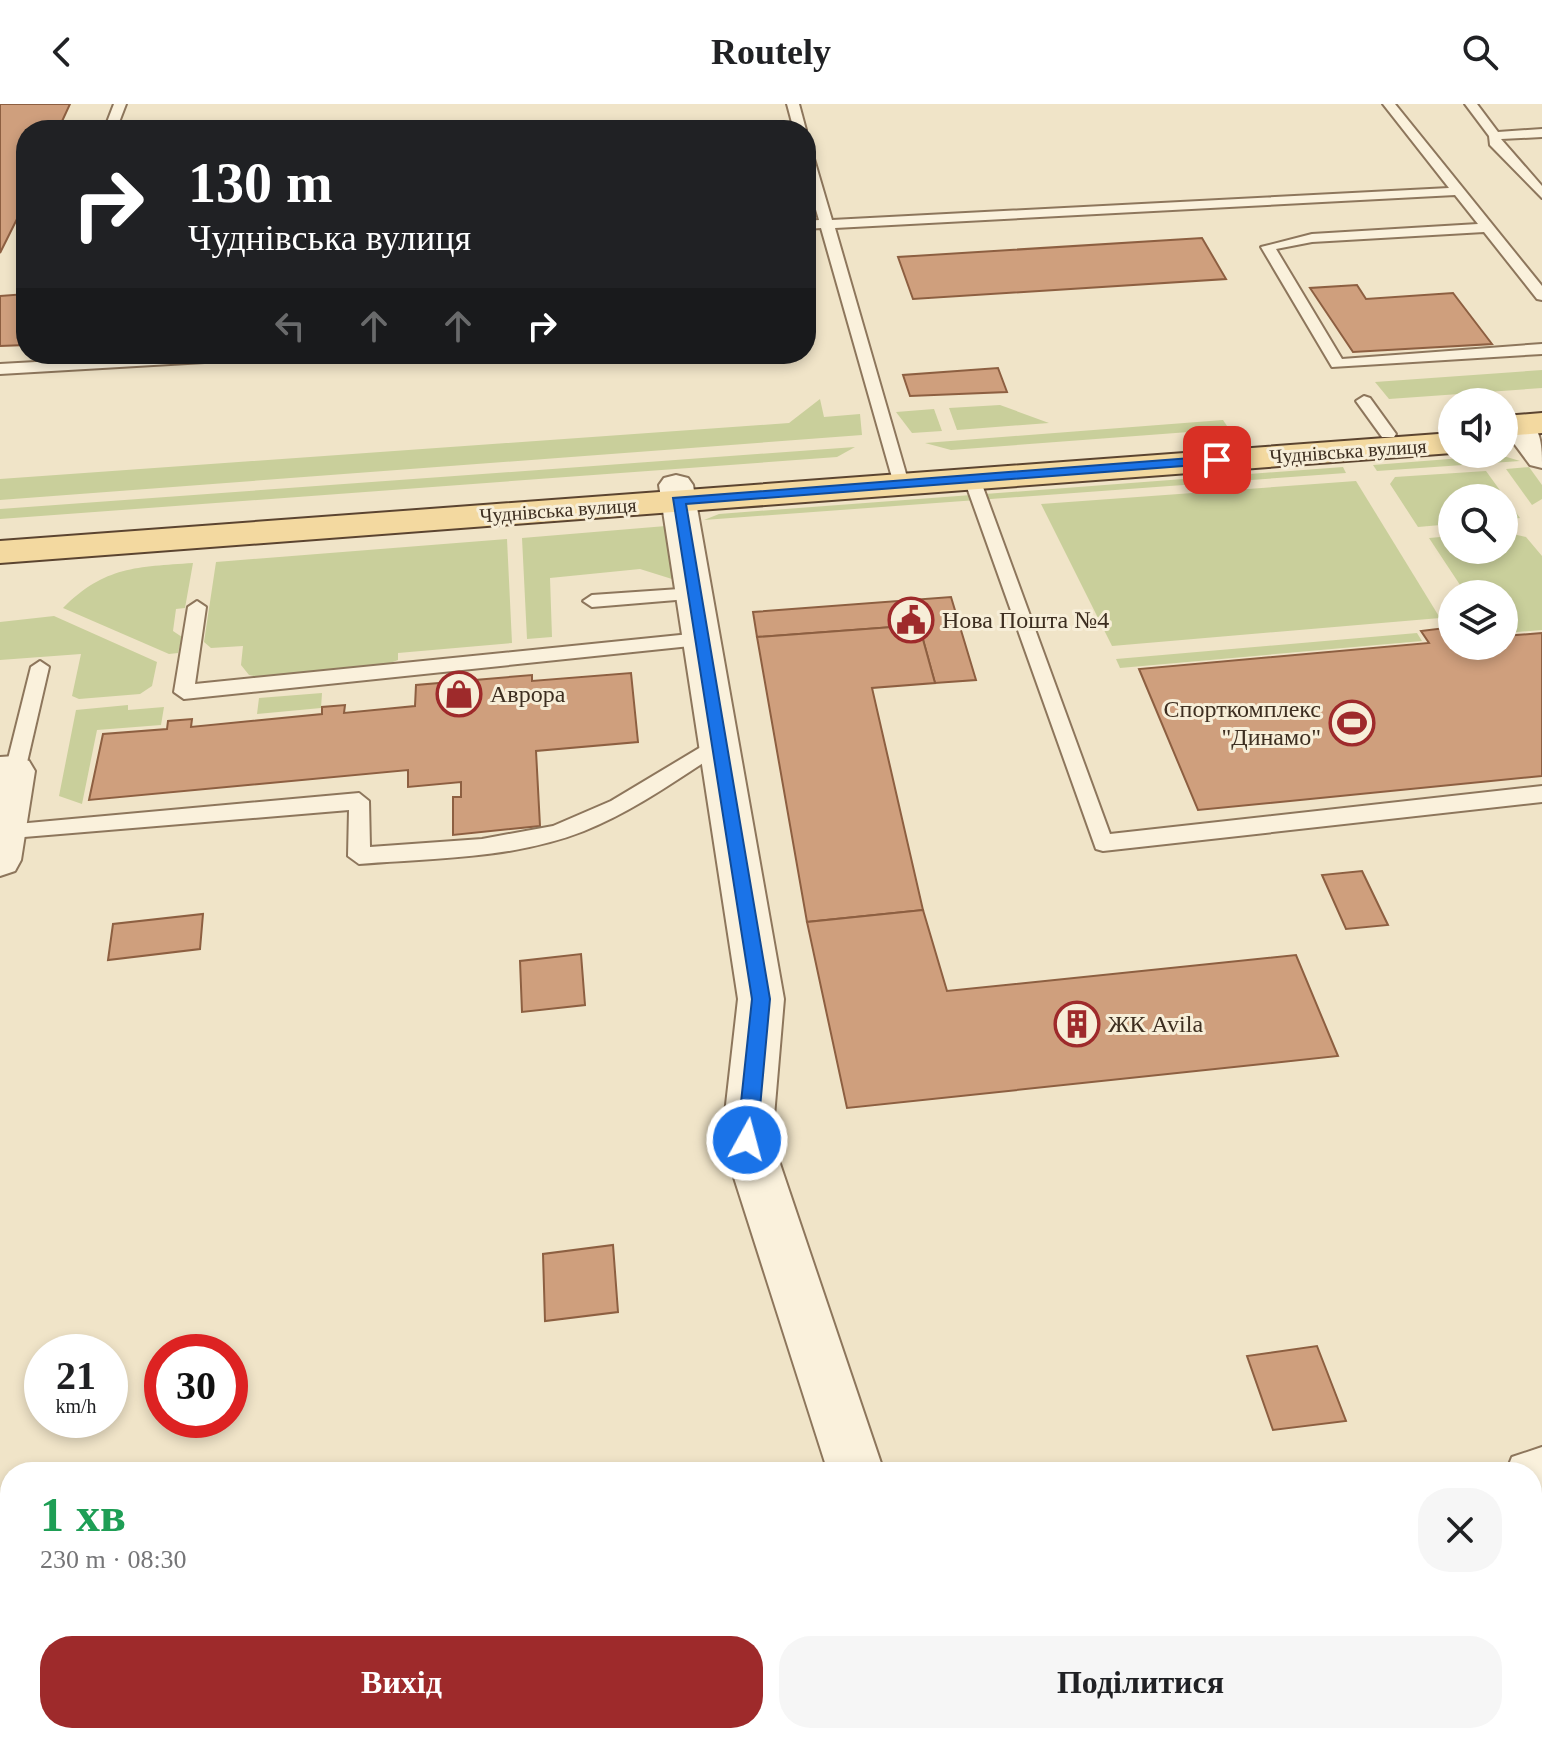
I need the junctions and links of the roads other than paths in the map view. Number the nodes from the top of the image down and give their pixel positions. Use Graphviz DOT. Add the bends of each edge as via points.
graph roads {
  1 [pos="1389,104"];
  2 [pos="1471,104"];
  3 [pos="1542,133"];
  4 [pos="1495,136"];
  5 [pos="816,190"];
  6 [pos="1459,191"];
  7 [pos="1542,194"];
  8 [pos="816,224"];
  9 [pos="825,224"];
  10 [pos="1488,228"];
  11 [pos="1542,296"];
  12 [pos="1542,349"];
  13 [pos="86,364"];
  14 [pos="0,369"];
  15 [pos="1364,401"];
  16 [pos="1438,430"];
  17 [pos="1388,434"];
  18 [pos="1438,444"];
  19 [pos="899,477"];
  20 [pos="972,479"];
  21 [pos="677,493"];
  22 [pos="0,536"];
  23 [pos="0,552"];
  24 [pos="694,594"];
  25 [pos="592,601"];
  26 [pos="197,607"];
  27 [pos="700,639"];
  28 [pos="40,667"];
  29 [pos="716,745"];
  30 [pos="7,772"];
  31 [pos="1542,794"];
  32 [pos="3,846"];
  33 [pos="853,1462"];
  1 -- 6 [label="lane"];
  2 -- 4 [label="lane"];
  3 -- 4 [label="lane"];
  4 -- 7 [label="lane" via="1499,148"];
  5 -- 9 [label="lane"];
  6 -- 9 [label="lane"];
  6 -- 10 [label="lane"];
  8 -- 9 [label="lane"];
  9 -- 19 [label="lane"];
  10 -- 11 [label="lane"];
  10 -- 12 [label="lane" via="1312,238 1268,247 1337,364"];
  13 -- 14 [label="lane"];
  15 -- 17 [label="lane"];
  16 -- 17 [label="main road, Чуднівська вулиця"];
  17 -- 19 [label="main road, Чуднівська вулиця"];
  18 -- 20 [label="main road, Чуднівська вулиця"];
  19 -- 20 [label="main road, Чуднівська вулиця"];
  19 -- 21 [label="main road, Чуднівська вулиця"];
  20 -- 31 [label="lane" via="1103,843"];
  21 -- 22 [label="main road, Чуднівська вулиця"];
  21 -- 23 [label="main road, Чуднівська вулиця"];
  21 -- 24 [label="street"];
  24 -- 25 [label="lane"];
  24 -- 27 [label="street"];
  26 -- 27 [label="lane" via="184,692"];
  27 -- 29 [label="street"];
  28 -- 30 [label="lane"];
  29 -- 32 [label="lane" via="593,818 555,833 504,843 359,856 359,801"];
  29 -- 33 [label="street" via="761,999 747,1140"];
  30 -- 32 [label="street"];
}
